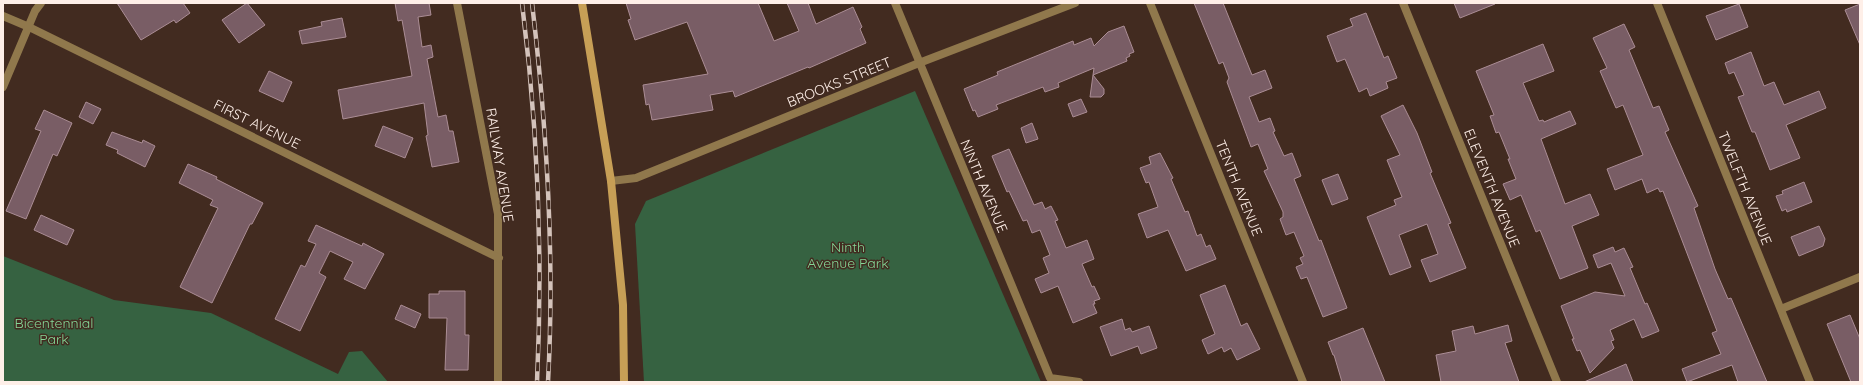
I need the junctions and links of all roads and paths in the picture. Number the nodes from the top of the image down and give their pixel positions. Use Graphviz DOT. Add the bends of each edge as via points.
graph roads {
  1 [pos="41,3"];
  2 [pos="457,3"];
  3 [pos="582,3"];
  4 [pos="895,3"];
  5 [pos="1075,3"];
  6 [pos="1150,3"];
  7 [pos="1403,3"];
  8 [pos="1657,3"];
  9 [pos="3,16"];
  10 [pos="29,27"];
  11 [pos="919,63"];
  12 [pos="3,87"];
  13 [pos="611,181"];
  14 [pos="499,258"];
  15 [pos="1860,277"];
  16 [pos="1781,309"];
  17 [pos="498,382"];
  18 [pos="624,382"];
  19 [pos="1079,382"];
  20 [pos="1303,382"];
  21 [pos="1557,382"];
  22 [pos="1810,382"];
  1 -- 10 [label="street"];
  2 -- 14 [label="street, RAILWAY AVENUE" via="498,214"];
  3 -- 13 [label="main road"];
  4 -- 11 [label="street, NINTH AVENUE"];
  5 -- 11 [label="street, BROOKS STREET"];
  6 -- 20 [label="street, TENTH AVENUE"];
  7 -- 21 [label="street, ELEVENTH AVENUE"];
  8 -- 16 [label="street, TWELFTH AVENUE"];
  9 -- 10 [label="street, FIRST AVENUE"];
  10 -- 12 [label="street"];
  10 -- 14 [label="street, FIRST AVENUE"];
  11 -- 13 [label="street, BROOKS STREET" via="636,178"];
  11 -- 19 [label="street, NINTH AVENUE" via="1050,378"];
  13 -- 18 [label="main road" via="623,305"];
  14 -- 17 [label="street, RAILWAY AVENUE"];
  15 -- 16 [label="street"];
  16 -- 22 [label="street, TWELFTH AVENUE"];
}
